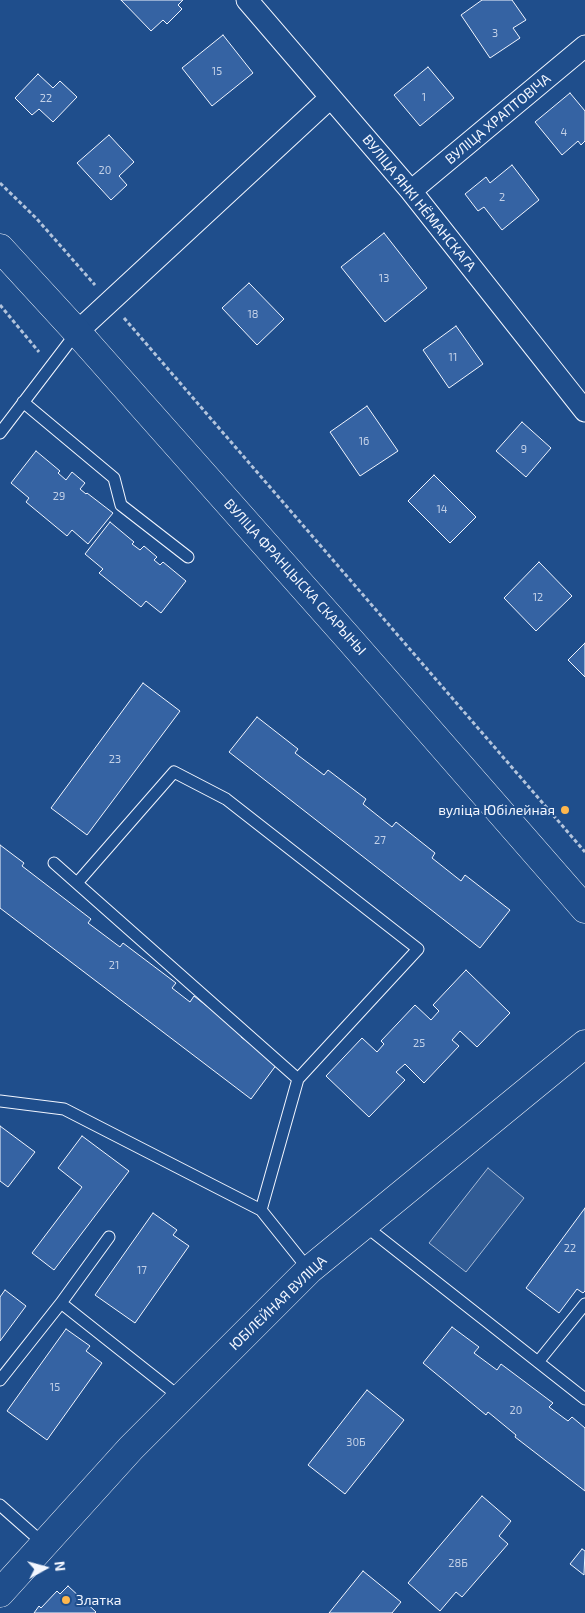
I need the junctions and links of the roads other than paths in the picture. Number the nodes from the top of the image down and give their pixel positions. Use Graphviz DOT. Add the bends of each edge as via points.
graph roads {
  1 [pos="247,0"];
  2 [pos="585,46"];
  3 [pos="330,98"];
  4 [pos="412,191"];
  5 [pos="0,248"];
  6 [pos="77,332"];
  7 [pos="23,402"];
  8 [pos="585,411"];
  9 [pos="0,433"];
  10 [pos="188,557"];
  11 [pos="54,863"];
  12 [pos="77,883"];
  13 [pos="585,909"];
  14 [pos="585,1044"];
  15 [pos="298,1079"];
  16 [pos="0,1101"];
  17 [pos="261,1210"];
  18 [pos="364,1225"];
  19 [pos="109,1237"];
  20 [pos="309,1270"];
  21 [pos="61,1302"];
  22 [pos="585,1304"];
  23 [pos="538,1362"];
  24 [pos="0,1380"];
  25 [pos="181,1398"];
  26 [pos="585,1400"];
  27 [pos="0,1505"];
  28 [pos="44,1544"];
  29 [pos="0,1593"];
  1 -- 3 [label="street, ВУЛІЦА ЯНКІ НЁМАНСКАГА"];
  2 -- 4 [label="street, ВУЛІЦА ХРАПТОВІЧА"];
  3 -- 4 [label="street, ВУЛІЦА ЯНКІ НЁМАНСКАГА"];
  3 -- 6 [label="street"];
  4 -- 8 [label="street, ВУЛІЦА ЯНКІ НЁМАНСКАГА"];
  5 -- 6 [label="street, ВУЛІЦА ФРАНЦЫСКА СКАРЫНЫ"];
  6 -- 7 [label="lane"];
  6 -- 13 [label="street, ВУЛІЦА ФРАНЦЫСКА СКАРЫНЫ"];
  7 -- 9 [label="lane"];
  7 -- 10 [label="lane" via="114,478 121,504"];
  11 -- 12 [label="lane"];
  12 -- 15 [label="lane"];
  12 -- 15 [label="lane" via="174,772 226,799 418,948"];
  14 -- 18 [label="street, ЮБІЛЕЙНАЯ ВУЛІЦА"];
  15 -- 17 [label="lane"];
  16 -- 17 [label="lane" via="64,1109"];
  17 -- 20 [label="lane"];
  18 -- 20 [label="street, ЮБІЛЕЙНАЯ ВУЛІЦА"];
  18 -- 23 [label="lane"];
  19 -- 21 [label="lane"];
  20 -- 25 [label="street, ЮБІЛЕЙНАЯ ВУЛІЦА"];
  21 -- 24 [label="lane"];
  21 -- 25 [label="lane"];
  22 -- 23 [label="lane"];
  23 -- 26 [label="lane"];
  25 -- 28 [label="street, ЮБІЛЕЙНАЯ ВУЛІЦА"];
  27 -- 28 [label="lane"];
  28 -- 29 [label="street, ЮБІЛЕЙНАЯ ВУЛІЦА"];
}
